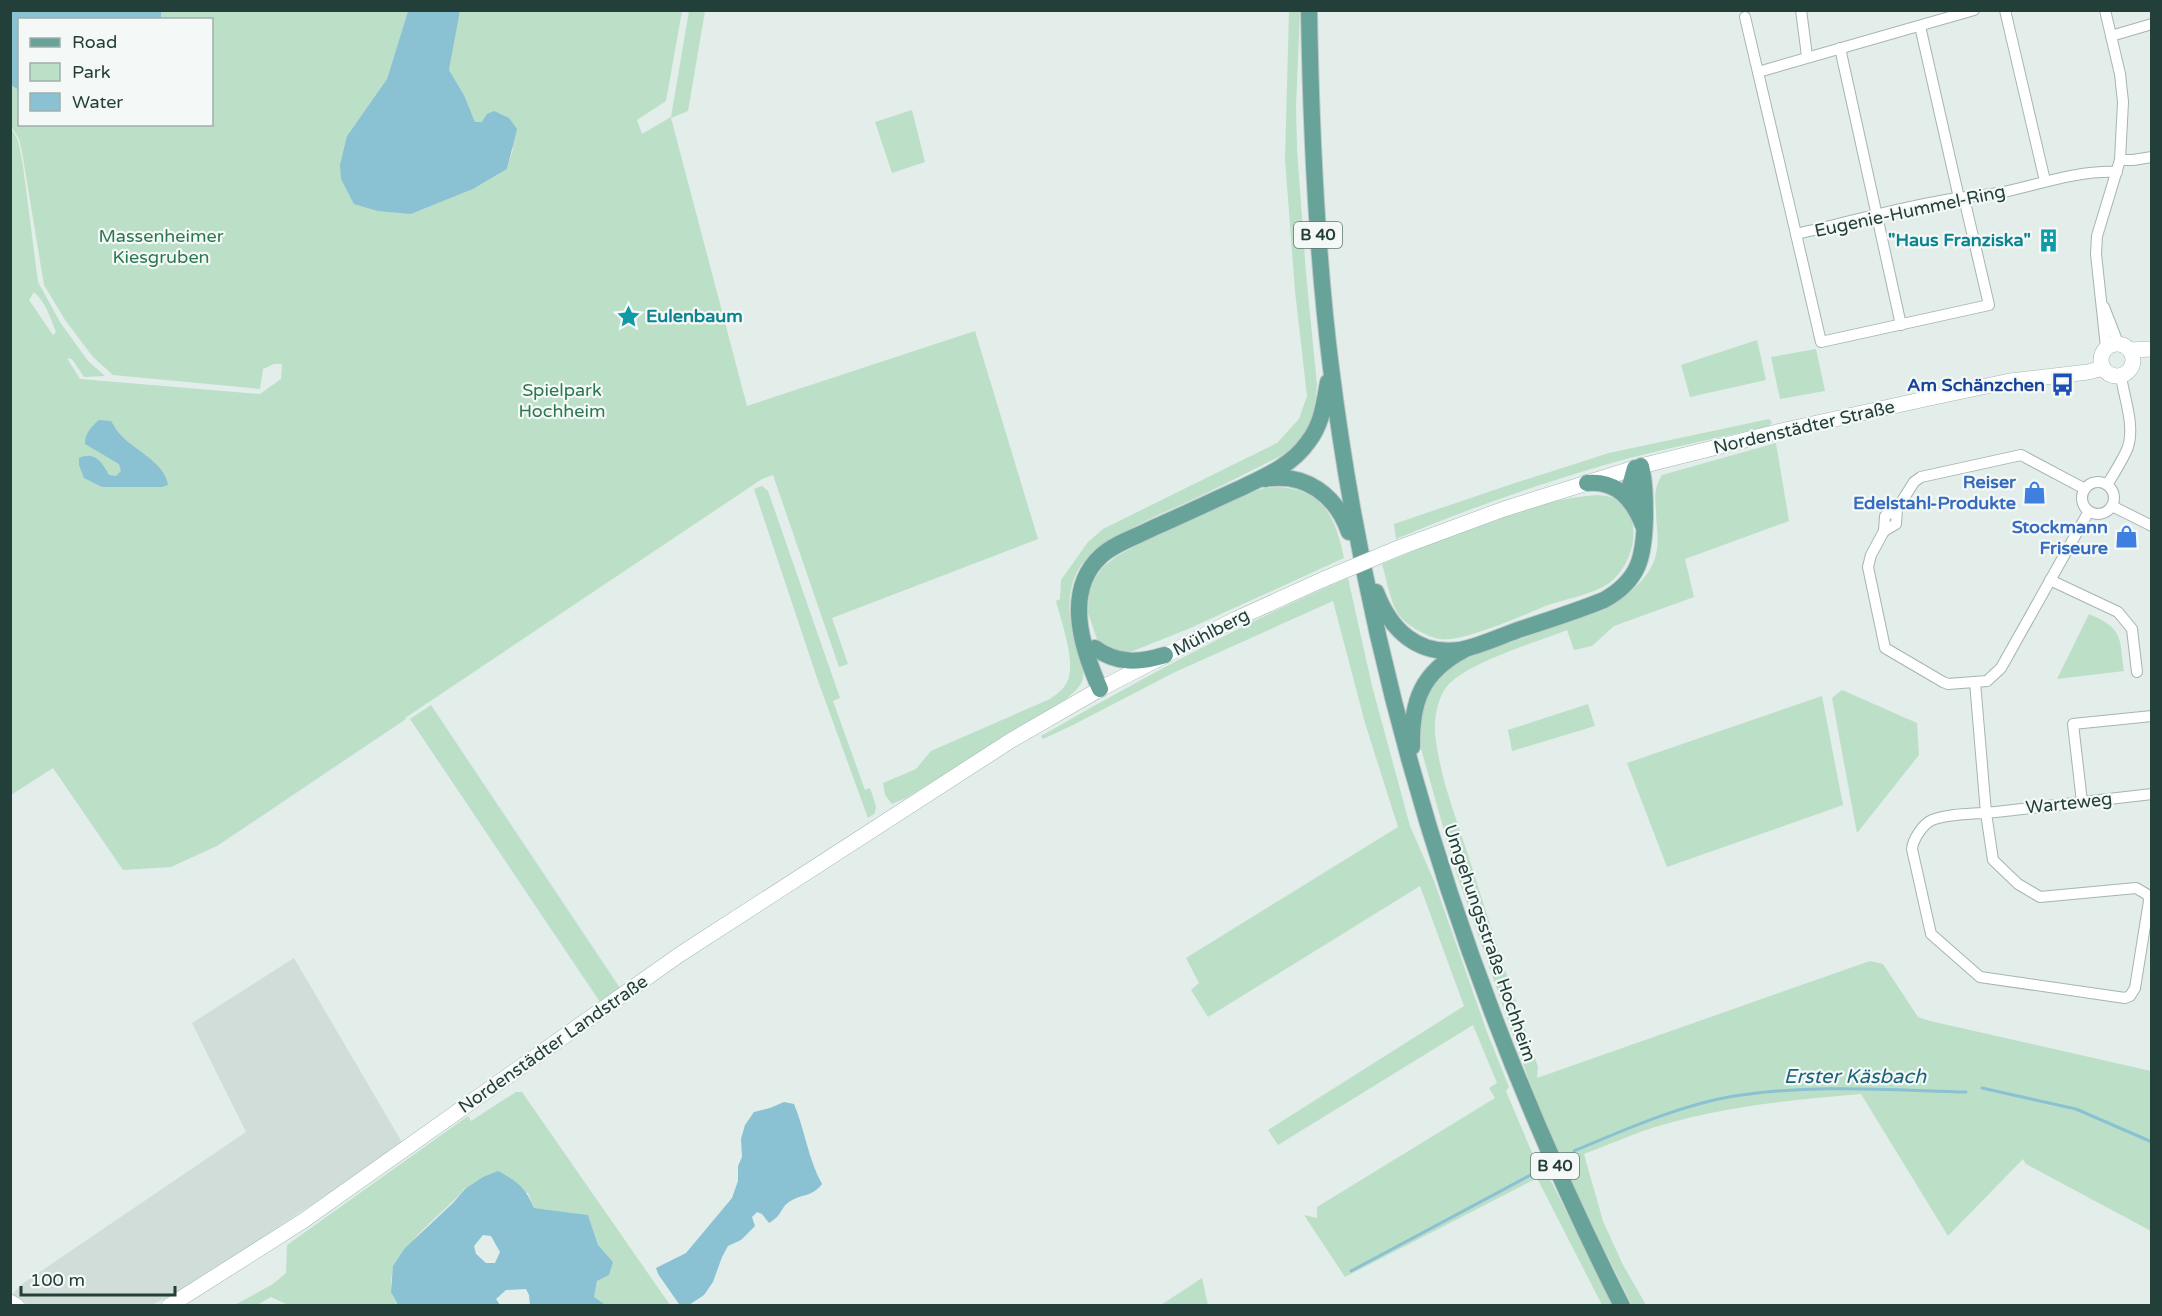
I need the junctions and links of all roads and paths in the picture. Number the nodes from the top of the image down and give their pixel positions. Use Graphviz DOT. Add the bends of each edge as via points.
graph roads {
  1 [pos="1310,10"];
  2 [pos="1801,10"];
  3 [pos="1974,10"];
  4 [pos="2005,10"];
  5 [pos="2105,10"];
  6 [pos="1745,17"];
  7 [pos="2151,24"];
  8 [pos="1920,26"];
  9 [pos="2111,36"];
  10 [pos="1840,48"];
  11 [pos="1807,56"];
  12 [pos="1758,72"];
  13 [pos="2151,157"];
  14 [pos="2120,160"];
  15 [pos="2117,172"];
  16 [pos="2045,181"];
  17 [pos="1962,198"];
  18 [pos="1877,215"];
  19 [pos="1796,234"];
  20 [pos="1901,325"];
  21 [pos="2151,349"];
  22 [pos="2116,358"];
  23 [pos="2151,359"];
  24 [pos="1331,366"];
  25 [pos="1638,467"];
  26 [pos="1253,482"];
  27 [pos="1587,483"];
  28 [pos="2107,485"];
  29 [pos="2085,489"];
  30 [pos="2112,506"];
  31 [pos="1636,509"];
  32 [pos="2089,511"];
  33 [pos="2151,526"];
  34 [pos="1645,530"];
  35 [pos="1401,547"];
  36 [pos="1360,552"];
  37 [pos="1365,578"];
  38 [pos="2050,580"];
  39 [pos="1082,630"];
  40 [pos="1470,647"];
  41 [pos="1095,648"];
  42 [pos="1165,656"];
  43 [pos="2137,672"];
  44 [pos="1975,682"];
  45 [pos="1100,689"];
  46 [pos="2151,716"];
  47 [pos="1412,772"];
  48 [pos="940,785"];
  49 [pos="2151,794"];
  50 [pos="2082,802"];
  51 [pos="1986,813"];
  52 [pos="10,1302"];
  53 [pos="17,1305"];
  54 [pos="169,1305"];
  55 [pos="1622,1305"];
  1 -- 24 [label="main road, B 40" via="1315,197"];
  2 -- 11 [label="street"];
  3 -- 8 [label="street"];
  4 -- 16 [label="street"];
  5 -- 9 [label="street"];
  6 -- 12 [label="street, Eugenie-Hummel-Ring"];
  7 -- 9 [label="street"];
  8 -- 10 [label="street"];
  8 -- 17 [label="street"];
  9 -- 14 [label="street" via="2123,102"];
  10 -- 11 [label="street"];
  10 -- 18 [label="street"];
  11 -- 12 [label="street"];
  12 -- 19 [label="street, Eugenie-Hummel-Ring"];
  13 -- 14 [label="street"];
  14 -- 15 [label="street"];
  15 -- 16 [label="street, Eugenie-Hummel-Ring"];
  15 -- 22 [label="street" via="2097,236 2097,273"];
  16 -- 17 [label="street, Eugenie-Hummel-Ring"];
  17 -- 18 [label="street, Eugenie-Hummel-Ring"];
  17 -- 20 [label="street" via="1989,305"];
  18 -- 19 [label="street, Eugenie-Hummel-Ring"];
  18 -- 20 [label="street"];
  19 -- 20 [label="street" via="1821,342"];
  21 -- 22 [label="main road, Nordenstädter Straße"];
  22 -- 23 [label="main road, Nordenstädter Straße"];
  22 -- 25 [label="main road, Nordenstädter Straße" via="2088,372 2010,381"];
  22 -- 28 [label="street" via="2131,430 2127,448"];
  24 -- 26 [label="main road" via="1322,414 1309,442 1287,464"];
  24 -- 36 [label="main road, B 40"];
  25 -- 27 [label="main road, Nordenstädter Straße"];
  25 -- 31 [label="main road" via="1630,486"];
  25 -- 34 [label="main road" via="1645,488"];
  26 -- 37 [label="main road" via="1291,478 1326,494 1344,517"];
  26 -- 39 [label="main road" via="1115,546 1100,557 1081,589 1078,610"];
  27 -- 31 [label="main road" via="1615,488"];
  27 -- 35 [label="main road, Nordenstädter Straße"];
  28 -- 29 [label="street" via="2098,482"];
  28 -- 30 [label="street" via="2113,492"];
  29 -- 32 [label="street" via="2083,503"];
  29 -- 44 [label="street" via="2021,455 1921,477 1897,509 1885,516 1884,531 1868,567 1885,648 1948,684"];
  30 -- 32 [label="street" via="2104,513"];
  30 -- 33 [label="street"];
  31 -- 34 [label="main road"];
  32 -- 38 [label="street"];
  34 -- 40 [label="main road" via="1637,569 1612,596"];
  35 -- 42 [label="main road, Mühlberg, bridge" via="1236,619"];
  36 -- 37 [label="main road, B 40"];
  36 -- 40 [label="main road" via="1387,616 1402,634 1435,649"];
  37 -- 47 [label="main road, Umgehungsstraße Hochheim / B 40"];
  38 -- 43 [label="street" via="2118,612 2132,629"];
  38 -- 44 [label="street" via="2001,669 1992,679"];
  39 -- 41 [label="main road"];
  39 -- 45 [label="main road"];
  40 -- 47 [label="main road" via="1438,668 1423,686 1412,721"];
  41 -- 42 [label="main road" via="1106,656 1135,662"];
  41 -- 45 [label="main road" via="1104,670"];
  42 -- 45 [label="main road, Mühlberg"];
  44 -- 51 [label="street"];
  45 -- 48 [label="main road, Mühlberg"];
  46 -- 50 [label="street" via="2073,724"];
  47 -- 55 [label="main road, Umgehungsstraße Hochheim / B 40" via="1450,898 1495,1022 1547,1149"];
  48 -- 54 [label="main road, Nordenstädter Landstraße" via="679,955 303,1221"];
  49 -- 50 [label="street, Warteweg"];
  50 -- 51 [label="street, Warteweg"];
  51 -- 51 [label="street" via="1929,821 1914,839 1912,849 1933,939 1984,979 2121,999 2130,996 2135,988 2148,895 2129,887 2040,897 2033,894 1993,860"];
  52 -- 53 [label="main road"];
}
